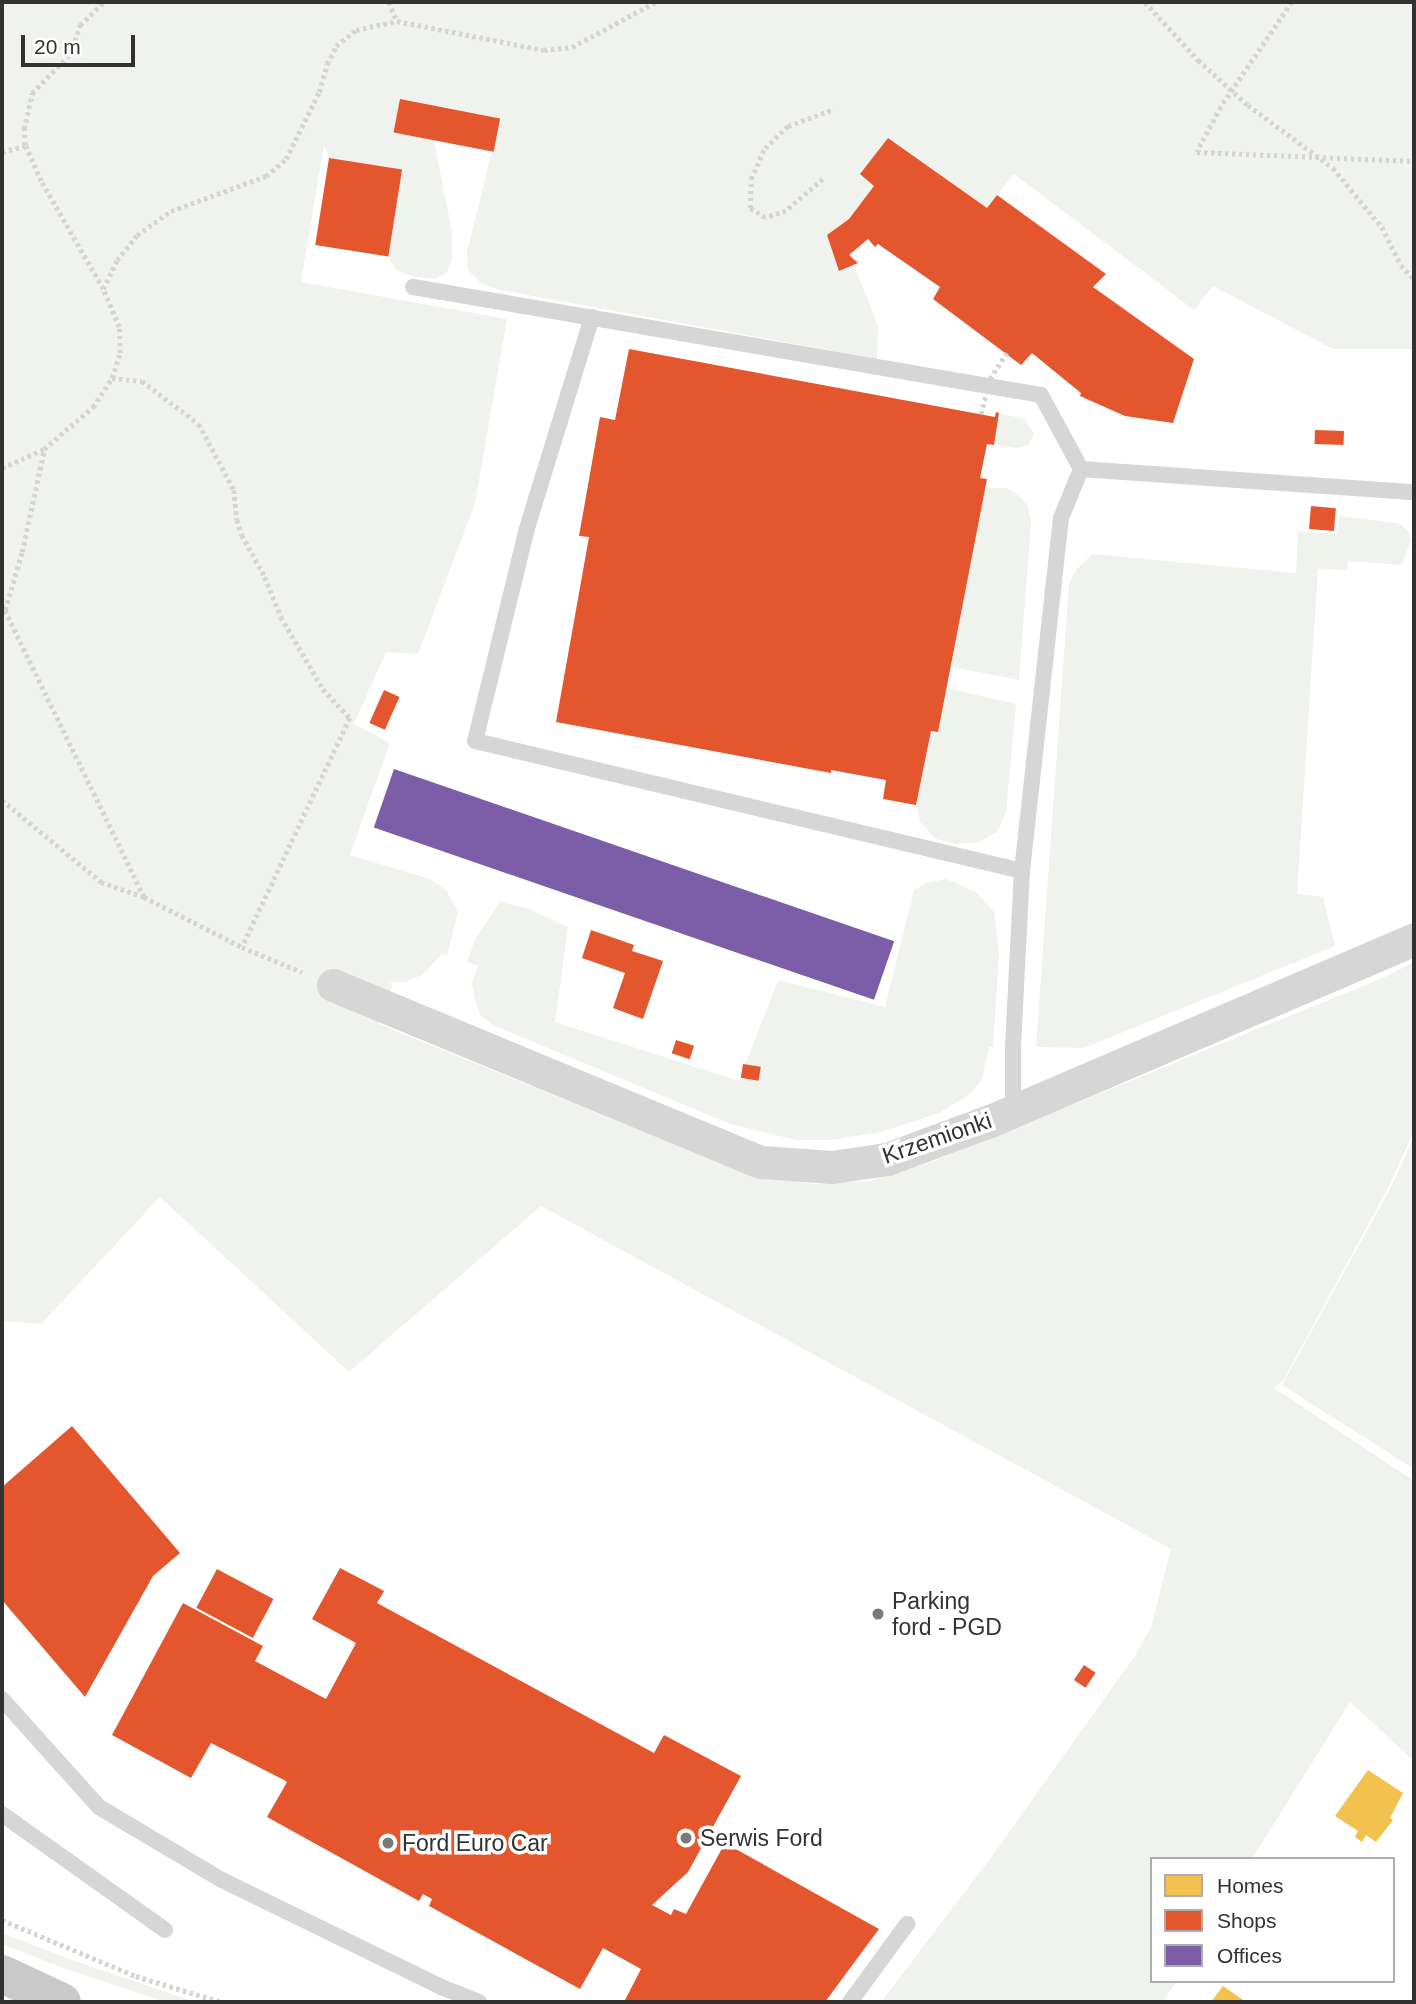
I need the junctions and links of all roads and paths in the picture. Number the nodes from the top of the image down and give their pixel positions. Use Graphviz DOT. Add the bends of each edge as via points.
graph roads {
  1 [pos="104,2"];
  2 [pos="389,2"];
  3 [pos="656,2"];
  4 [pos="1145,2"];
  5 [pos="1292,2"];
  6 [pos="397,20"];
  7 [pos="1232,90"];
  8 [pos="834,109"];
  9 [pos="25,145"];
  10 [pos="2,152"];
  11 [pos="1320,156"];
  12 [pos="1414,161"];
  13 [pos="823,179"];
  14 [pos="1414,279"];
  15 [pos="413,287"];
  16 [pos="103,289"];
  17 [pos="592,317"];
  18 [pos="1006,354"];
  19 [pos="112,378"];
  20 [pos="981,414"];
  21 [pos="44,449"];
  22 [pos="2,468"];
  23 [pos="1081,469"];
  24 [pos="1414,492"];
  25 [pos="2,604"];
  26 [pos="5,610"];
  27 [pos="2,800"];
  28 [pos="1022,871"];
  29 [pos="144,897"];
  30 [pos="1414,939"];
  31 [pos="242,947"];
  32 [pos="333,985"];
  33 [pos="1013,1111"];
  34 [pos="2,1699"];
  35 [pos="2,1814"];
  36 [pos="2,1920"];
  37 [pos="906,1924"];
  38 [pos="165,1930"];
  39 [pos="2,1974"];
  40 [pos="441,1987"];
  41 [pos="62,2002"];
  42 [pos="221,2002"];
  43 [pos="434,2002"];
  44 [pos="480,2002"];
  45 [pos="850,2002"];
  1 -- 9 [label="path" via="80,25 70,54 32,93"];
  2 -- 6 [label="path"];
  3 -- 6 [label="path" via="572,47 544,50"];
  4 -- 7 [label="path"];
  5 -- 7 [label="path"];
  6 -- 16 [label="path" via="356,30 336,46 286,159 266,176 156,219 117,260"];
  7 -- 11 [label="path" via="1280,131"];
  7 -- 11 [label="path" via="1197,152"];
  8 -- 13 [label="path" via="788,126 765,148 751,178 750,208 765,218 786,211"];
  9 -- 10 [label="path"];
  9 -- 16 [label="path"];
  11 -- 12 [label="path"];
  11 -- 14 [label="path" via="1382,227 1401,265"];
  15 -- 17 [label="lane"];
  16 -- 19 [label="path" via="118,327 120,353"];
  17 -- 23 [label="lane" via="1041,394"];
  17 -- 28 [label="lane" via="527,528 475,741"];
  18 -- 20 [label="path, bridge" via="990,379"];
  19 -- 21 [label="path" via="93,407"];
  19 -- 31 [label="path" via="142,381 199,424 234,490 242,534 281,617 323,689 351,718"];
  21 -- 22 [label="path"];
  21 -- 26 [label="path"];
  23 -- 24 [label="lane"];
  23 -- 28 [label="lane" via="1061,519"];
  25 -- 26 [label="path"];
  26 -- 29 [label="path"];
  27 -- 29 [label="path" via="101,882"];
  28 -- 33 [label="lane"];
  29 -- 31 [label="path"];
  30 -- 33 [label="street, Krzemionki"];
  31 -- 32 [label="path"];
  32 -- 33 [label="street, Krzemionki" via="761,1162 832,1167 887,1159"];
  34 -- 40 [label="lane" via="99,1807 222,1880"];
  35 -- 38 [label="lane"];
  36 -- 42 [label="path" via="136,1976"];
  37 -- 45 [label="lane"];
  39 -- 41 [label="main road"];
  40 -- 43 [label="lane"];
  40 -- 44 [label="lane"];
}
